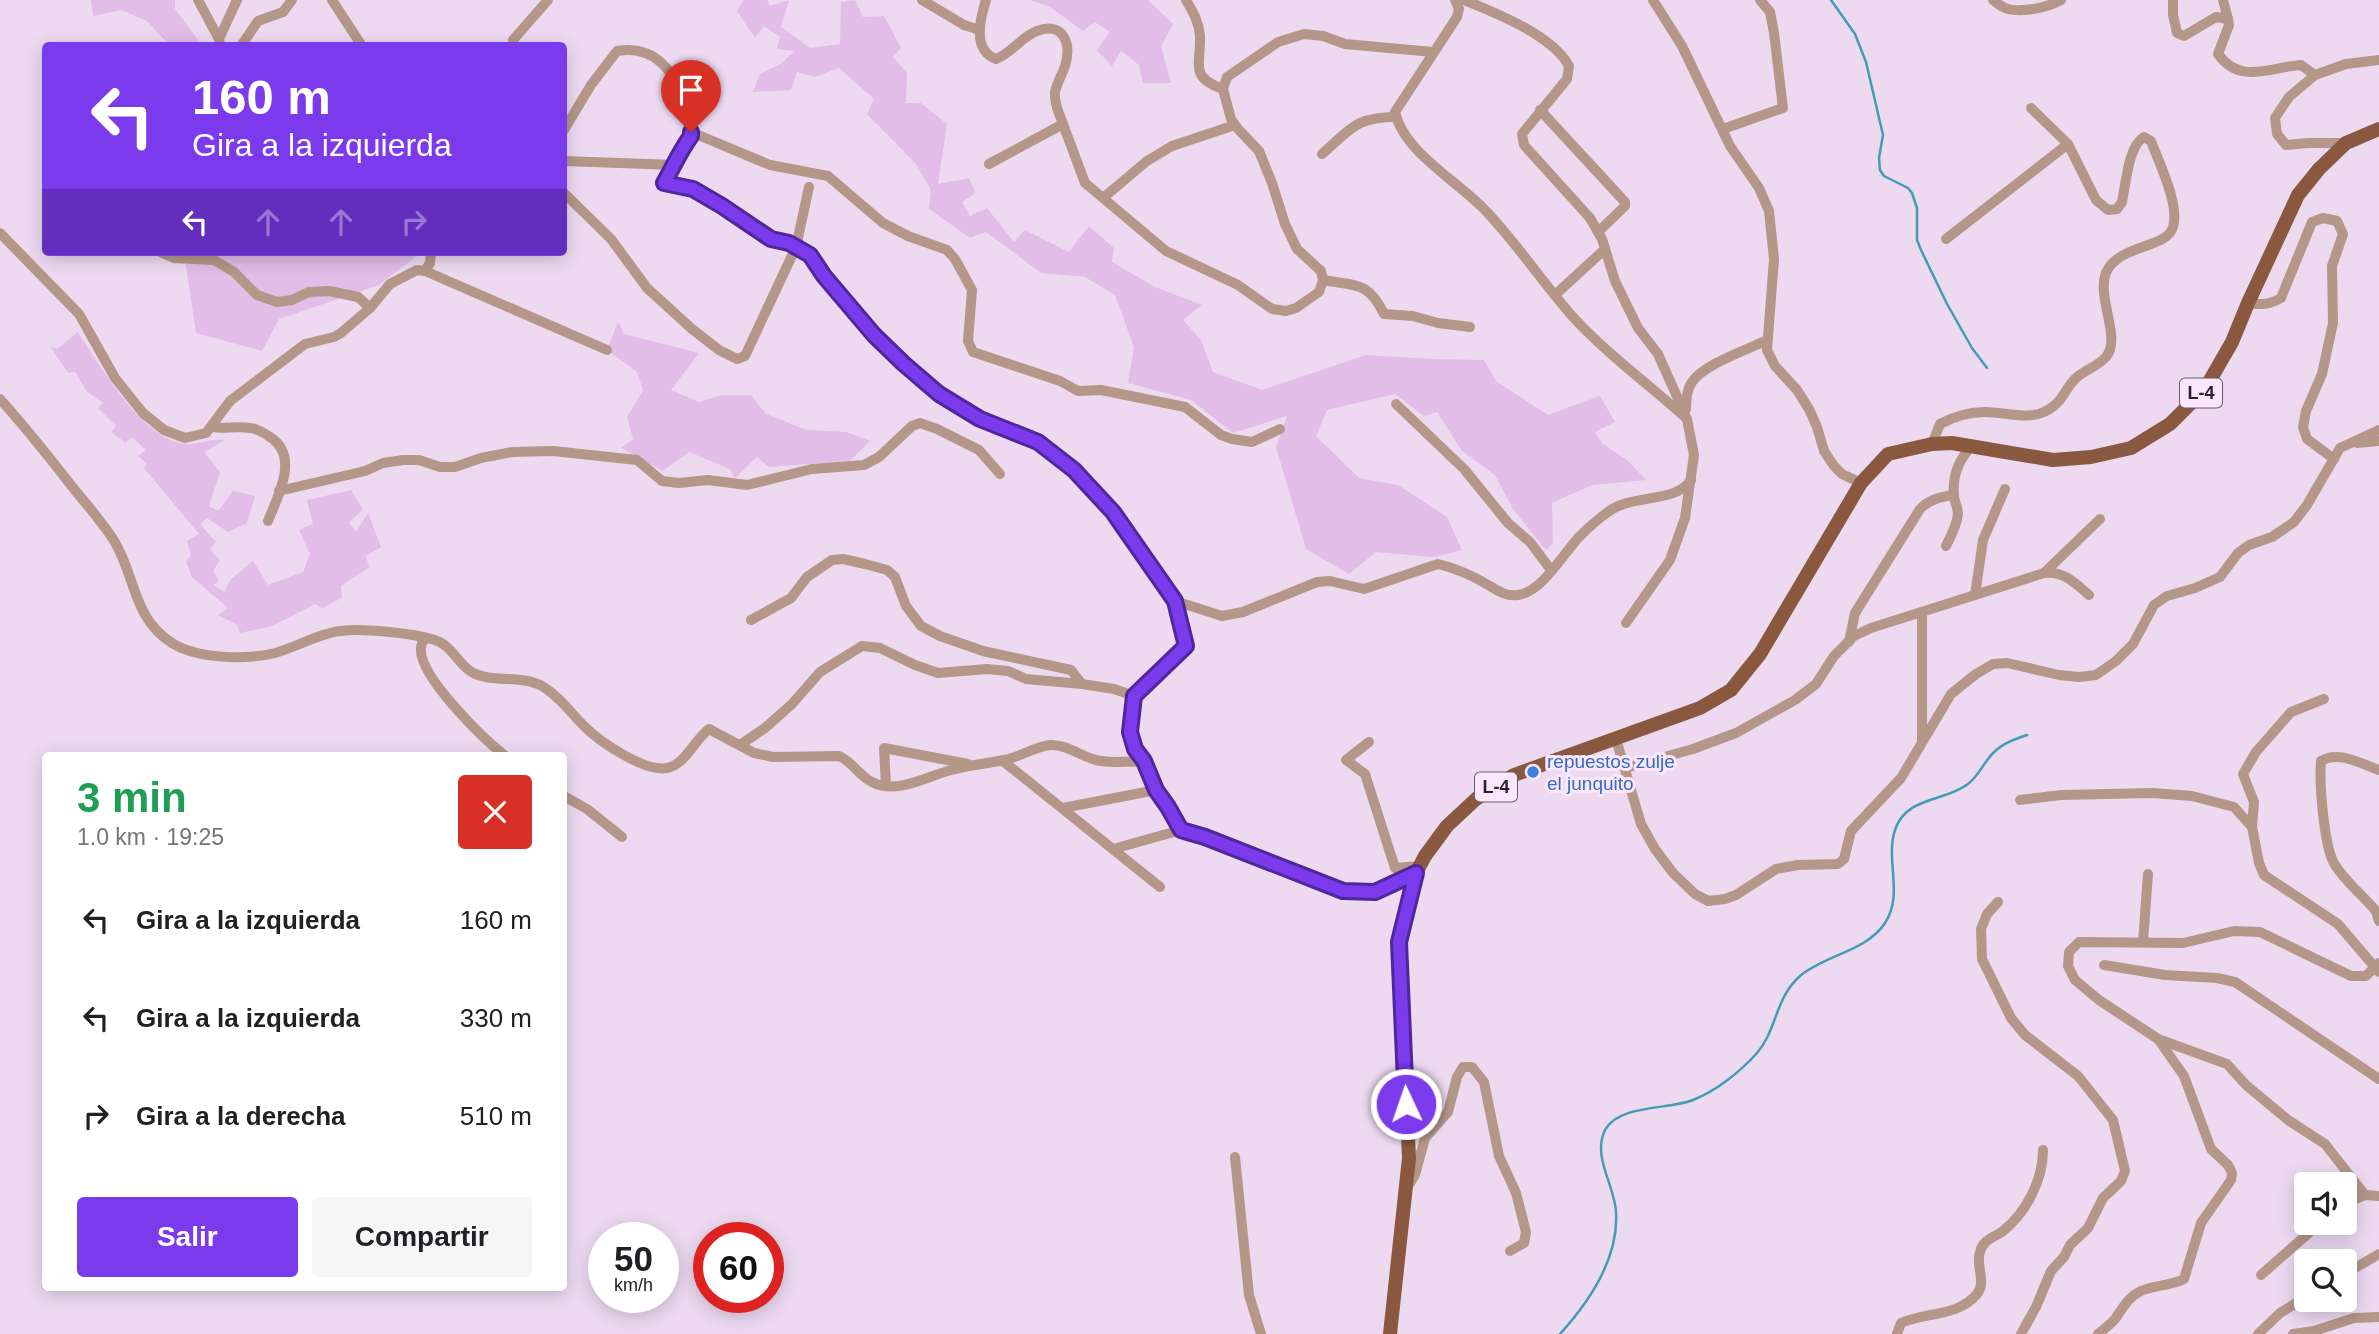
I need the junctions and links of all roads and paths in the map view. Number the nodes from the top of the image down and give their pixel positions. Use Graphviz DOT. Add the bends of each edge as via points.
graph roads {
  1 [pos="198,0"];
  2 [pos="237,0"];
  3 [pos="292,0"];
  4 [pos="332,0"];
  5 [pos="548,0"];
  6 [pos="922,0"];
  7 [pos="986,0"];
  8 [pos="1186,0"];
  9 [pos="1455,0"];
  10 [pos="1464,0"];
  11 [pos="1653,0"];
  12 [pos="1760,0"];
  13 [pos="1993,0"];
  14 [pos="2061,0"];
  15 [pos="2173,0"];
  16 [pos="2223,0"];
  17 [pos="2228,19"];
  18 [pos="980,30"];
  19 [pos="219,42"];
  20 [pos="245,42"];
  21 [pos="359,42"];
  22 [pos="513,42"];
  23 [pos="1433,52"];
  24 [pos="2379,60"];
  25 [pos="2315,75"];
  26 [pos="1223,89"];
  27 [pos="2031,108"];
  28 [pos="1540,110"];
  29 [pos="1396,117"];
  30 [pos="1063,124"];
  31 [pos="567,125"];
  32 [pos="1235,125"];
  33 [pos="1723,129"];
  34 [pos="2379,129"];
  35 [pos="691,132"];
  36 [pos="2346,143"];
  37 [pos="2068,144"];
  38 [pos="1322,154"];
  39 [pos="567,161"];
  40 [pos="989,164"];
  41 [pos="675,165"];
  42 [pos="810,187"];
  43 [pos="567,196"];
  44 [pos="1103,198"];
  45 [pos="1598,232"];
  46 [pos="0,233"];
  47 [pos="1946,239"];
  48 [pos="796,247"];
  49 [pos="1605,249"];
  50 [pos="169,256"];
  51 [pos="431,256"];
  52 [pos="425,271"];
  53 [pos="1323,280"];
  54 [pos="1555,295"];
  55 [pos="2248,303"];
  56 [pos="370,308"];
  57 [pos="1470,327"];
  58 [pos="1767,341"];
  59 [pos="607,350"];
  60 [pos="0,399"];
  61 [pos="1396,404"];
  62 [pos="1687,419"];
  63 [pos="212,427"];
  64 [pos="1280,429"];
  65 [pos="2379,430"];
  66 [pos="2379,441"];
  67 [pos="1932,443"];
  68 [pos="2347,443"];
  69 [pos="1972,446"];
  70 [pos="2334,459"];
  71 [pos="1000,474"];
  72 [pos="1690,480"];
  73 [pos="1861,483"];
  74 [pos="2005,489"];
  75 [pos="279,491"];
  76 [pos="1954,495"];
  77 [pos="2100,519"];
  78 [pos="268,521"];
  79 [pos="1946,546"];
  80 [pos="1551,570"];
  81 [pos="2044,573"];
  82 [pos="1975,595"];
  83 [pos="2090,595"];
  84 [pos="1175,601"];
  85 [pos="1922,612"];
  86 [pos="751,620"];
  87 [pos="1626,623"];
  88 [pos="425,638"];
  89 [pos="1849,642"];
  90 [pos="1082,684"];
  91 [pos="1134,696"];
  92 [pos="2324,699"];
  93 [pos="1616,739"];
  94 [pos="1368,742"];
  95 [pos="1922,743"];
  96 [pos="740,745"];
  97 [pos="501,752"];
  98 [pos="1003,761"];
  99 [pos="1144,761"];
  100 [pos="974,765"];
  101 [pos="1625,768"];
  102 [pos="2379,771"];
  103 [pos="886,786"];
  104 [pos="1156,790"];
  105 [pos="567,798"];
  106 [pos="2020,800"];
  107 [pos="1063,808"];
  108 [pos="2252,827"];
  109 [pos="1181,830"];
  110 [pos="622,837"];
  111 [pos="1114,849"];
  112 [pos="1419,869"];
  113 [pos="2148,874"];
  114 [pos="1160,887"];
  115 [pos="1998,902"];
  116 [pos="2379,921"];
  117 [pos="2143,942"];
  118 [pos="2104,965"];
  119 [pos="2377,968"];
  120 [pos="2158,1039"];
  121 [pos="2379,1079"];
  122 [pos="2043,1150"];
  123 [pos="1235,1157"];
  124 [pos="1405,1191"];
  125 [pos="2365,1195"];
  126 [pos="2379,1196"];
  127 [pos="2357,1198"];
  128 [pos="2306,1235"];
  129 [pos="1510,1251"];
  130 [pos="2379,1254"];
  131 [pos="2357,1267"];
  132 [pos="2261,1275"];
  133 [pos="2294,1304"];
  134 [pos="2379,1317"];
  135 [pos="1261,1334"];
  136 [pos="1390,1334"];
  137 [pos="1897,1334"];
  138 [pos="2021,1334"];
  139 [pos="2098,1334"];
  140 [pos="2258,1334"];
  141 [pos="2293,1334"];
  1 -- 19 [label="street"];
  2 -- 19 [label="street"];
  3 -- 20 [label="street" via="283,12 258,21"];
  4 -- 21 [label="street"];
  5 -- 22 [label="street"];
  6 -- 18 [label="street"];
  7 -- 18 [label="street"];
  8 -- 26 [label="street" via="1200,36 1199,75"];
  9 -- 23 [label="street" via="1457,17"];
  10 -- 28 [label="street" via="1545,40 1564,58 1569,66 1567,79"];
  11 -- 33 [label="street" via="1682,46"];
  12 -- 33 [label="street" via="1770,12 1783,108"];
  13 -- 14 [label="street" via="2009,9 2031,9"];
  15 -- 17 [label="street" via="2178,33 2185,36 2216,17"];
  16 -- 17 [label="street"];
  17 -- 25 [label="street" via="2218,54 2226,64 2240,72 2301,65"];
  18 -- 30 [label="street" via="982,47 996,59 1033,32 1056,28 1063,33 1066,64 1054,95"];
  23 -- 26 [label="street" via="1356,46 1304,34 1265,50 1227,77"];
  23 -- 29 [label="street"];
  24 -- 25 [label="street" via="2346,64"];
  25 -- 36 [label="street" via="2289,97 2275,118 2277,134 2286,145"];
  26 -- 32 [label="street"];
  27 -- 37 [label="street"];
  28 -- 45 [label="street" via="1522,134 1524,145"];
  28 -- 45 [label="street" via="1625,202"];
  29 -- 38 [label="street" via="1359,121"];
  29 -- 54 [label="street" via="1413,146 1484,209"];
  30 -- 40 [label="street"];
  30 -- 44 [label="street" via="1085,183"];
  31 -- 35 [label="street" via="611,57 630,49 648,53 673,76 684,95"];
  32 -- 44 [label="street" via="1172,146"];
  32 -- 53 [label="street" via="1259,151 1297,250 1321,271"];
  33 -- 58 [label="street" via="1769,211 1774,259"];
  34 -- 36 [label="main road, L-4"];
  35 -- 41 [label="street"];
  35 -- 64 [label="street" via="769,165 828,176 883,223 947,250 972,290 968,341 973,352 1078,391 1101,390 1185,407 1232,439 1252,442"];
  36 -- 55 [label="main road, L-4" via="2298,195"];
  37 -- 47 [label="street"];
  37 -- 67 [label="street" via="2096,201 2108,210 2117,209 2122,202 2133,147 2140,138 2151,141 2175,209 2173,229 2164,239 2114,261 2105,275 2104,294 2112,345 2107,356 2075,379 2064,398 2035,415 1958,414 1940,424"];
  39 -- 41 [label="street"];
  41 -- 48 [label="street" via="664,183 693,189 771,239"];
  42 -- 48 [label="street"];
  43 -- 48 [label="street" via="611,239 647,288 701,336 737,359 745,356"];
  44 -- 53 [label="street" via="1166,251 1238,285 1272,309 1296,308 1319,292"];
  45 -- 49 [label="street"];
  46 -- 63 [label="street" via="79,314 115,378 143,413 164,430 186,438"];
  48 -- 84 [label="street" via="810,255 874,335 939,394 980,419 1038,442 1074,470 1113,512"];
  49 -- 54 [label="street"];
  49 -- 62 [label="street" via="1615,281 1638,328 1658,354"];
  50 -- 56 [label="street" via="214,260 257,295 277,302 329,291 358,297"];
  51 -- 52 [label="street"];
  52 -- 56 [label="street" via="417,270 390,284"];
  52 -- 59 [label="street"];
  53 -- 57 [label="street" via="1370,290 1384,314"];
  54 -- 62 [label="street" via="1614,359"];
  55 -- 69 [label="main road, L-4" via="2205,389 2170,424 2131,448 2053,460"];
  55 -- 70 [label="street" via="2262,306 2281,298 2312,222 2323,218 2337,221 2343,234 2332,267 2333,323 2322,374 2303,427 2307,439"];
  56 -- 63 [label="street" via="341,333 304,344 262,374 230,401"];
  58 -- 62 [label="street" via="1701,372 1686,399"];
  58 -- 73 [label="street" via="1774,366 1809,409 1824,451 1842,474"];
  60 -- 88 [label="street" via="114,540 148,623 172,643 188,650 243,657 276,653 342,630"];
  61 -- 80 [label="street" via="1464,469"];
  62 -- 72 [label="street" via="1694,455"];
  63 -- 75 [label="street" via="253,428 273,439 283,450 286,463"];
  65 -- 68 [label="street"];
  66 -- 68 [label="street"];
  67 -- 69 [label="main road, L-4"];
  67 -- 73 [label="main road, L-4" via="1888,454"];
  68 -- 70 [label="street"];
  69 -- 76 [label="street" via="1955,474"];
  70 -- 95 [label="street" via="2294,522 2238,553 2220,577 2154,605 2133,645 2096,675 2059,675 1993,664 1951,694"];
  71 -- 75 [label="street" via="979,450 920,423 864,465 812,469 747,485 708,480 679,484 662,481 637,460 554,451 512,452 455,467 402,460"];
  72 -- 80 [label="street" via="1675,493 1633,500 1609,510"];
  72 -- 87 [label="street" via="1685,518 1670,559"];
  73 -- 93 [label="main road, L-4" via="1760,654 1731,690 1700,708"];
  74 -- 82 [label="street" via="1983,540"];
  75 -- 78 [label="street"];
  76 -- 79 [label="street" via="1958,513"];
  76 -- 89 [label="street" via="1939,497 1920,509 1855,613"];
  77 -- 81 [label="street"];
  80 -- 84 [label="street" via="1529,592 1517,596 1438,564 1364,589 1317,582 1222,617"];
  81 -- 82 [label="street"];
  81 -- 83 [label="street" via="2065,576"];
  82 -- 85 [label="street"];
  84 -- 91 [label="street" via="1186,646"];
  85 -- 89 [label="street" via="1871,628"];
  85 -- 95 [label="street"];
  86 -- 90 [label="street" via="791,598 807,577 832,560 843,559 887,570 920,626 983,651 1071,670"];
  88 -- 96 [label="street" via="437,640 470,671 541,686 601,740 651,768 671,768 709,729"];
  88 -- 97 [label="street" via="420,650 432,677 452,707"];
  89 -- 101 [label="street" via="1816,684 1795,700 1736,733"];
  90 -- 91 [label="street"];
  90 -- 96 [label="street" via="1026,679 987,669 938,673 880,648 862,646 820,672 792,704"];
  91 -- 99 [label="street" via="1130,732"];
  92 -- 108 [label="street" via="2291,712 2243,774 2254,802"];
  93 -- 101 [label="street"];
  93 -- 112 [label="main road, L-4" via="1514,775 1476,799 1447,826"];
  94 -- 112 [label="street" via="1346,760 1365,774 1395,868"];
  95 -- 101 [label="street" via="1901,778 1852,831 1844,859 1838,864 1776,869 1736,895 1708,901 1673,873 1655,849 1641,824"];
  96 -- 103 [label="street" via="773,757 839,756 873,783"];
  98 -- 99 [label="street" via="1055,745 1103,762"];
  98 -- 100 [label="street"];
  98 -- 107 [label="street"];
  99 -- 104 [label="street"];
  100 -- 103 [label="street"];
  100 -- 103 [label="street" via="884,748"];
  102 -- 116 [label="street" via="2329,756 2321,761 2320,778 2334,864 2376,911"];
  104 -- 107 [label="street"];
  104 -- 109 [label="street"];
  105 -- 110 [label="street"];
  106 -- 108 [label="street" via="2061,795 2192,796 2234,807"];
  107 -- 111 [label="street"];
  108 -- 119 [label="street" via="2264,875 2338,924"];
  109 -- 111 [label="street"];
  109 -- 112 [label="street" via="1343,891 1375,892"];
  111 -- 114 [label="street"];
  112 -- 124 [label="main road, L-4" via="1399,942 1409,1158"];
  113 -- 117 [label="street"];
  115 -- 138 [label="street" via="1981,929 1982,959 2011,1018 2025,1035 2078,1076 2113,1120 2125,1171 2088,1228 2051,1270"];
  117 -- 119 [label="street" via="2183,943 2234,931 2260,932 2351,976 2366,976"];
  117 -- 120 [label="street" via="2079,942 2069,952 2068,965 2076,980 2099,1000"];
  118 -- 121 [label="street" via="2235,982"];
  120 -- 125 [label="street" via="2227,1064 2288,1120 2325,1144"];
  120 -- 139 [label="street" via="2184,1076 2211,1149 2228,1165 2231,1180 2201,1223 2183,1279 2138,1292"];
  122 -- 137 [label="street" via="2039,1180 2021,1211 2004,1231 1987,1240 1979,1253 1978,1294 1944,1313 1901,1323"];
  123 -- 135 [label="street" via="1249,1295"];
  124 -- 129 [label="street" via="1415,1175 1424,1138 1448,1112 1463,1067 1472,1067 1484,1082 1499,1156 1516,1193 1526,1232 1524,1243"];
  124 -- 136 [label="main road, L-4"];
  125 -- 126 [label="street"];
  125 -- 127 [label="street"];
  128 -- 132 [label="street"];
  130 -- 131 [label="street"];
  133 -- 140 [label="street"];
  134 -- 141 [label="street" via="2354,1318"];
}
